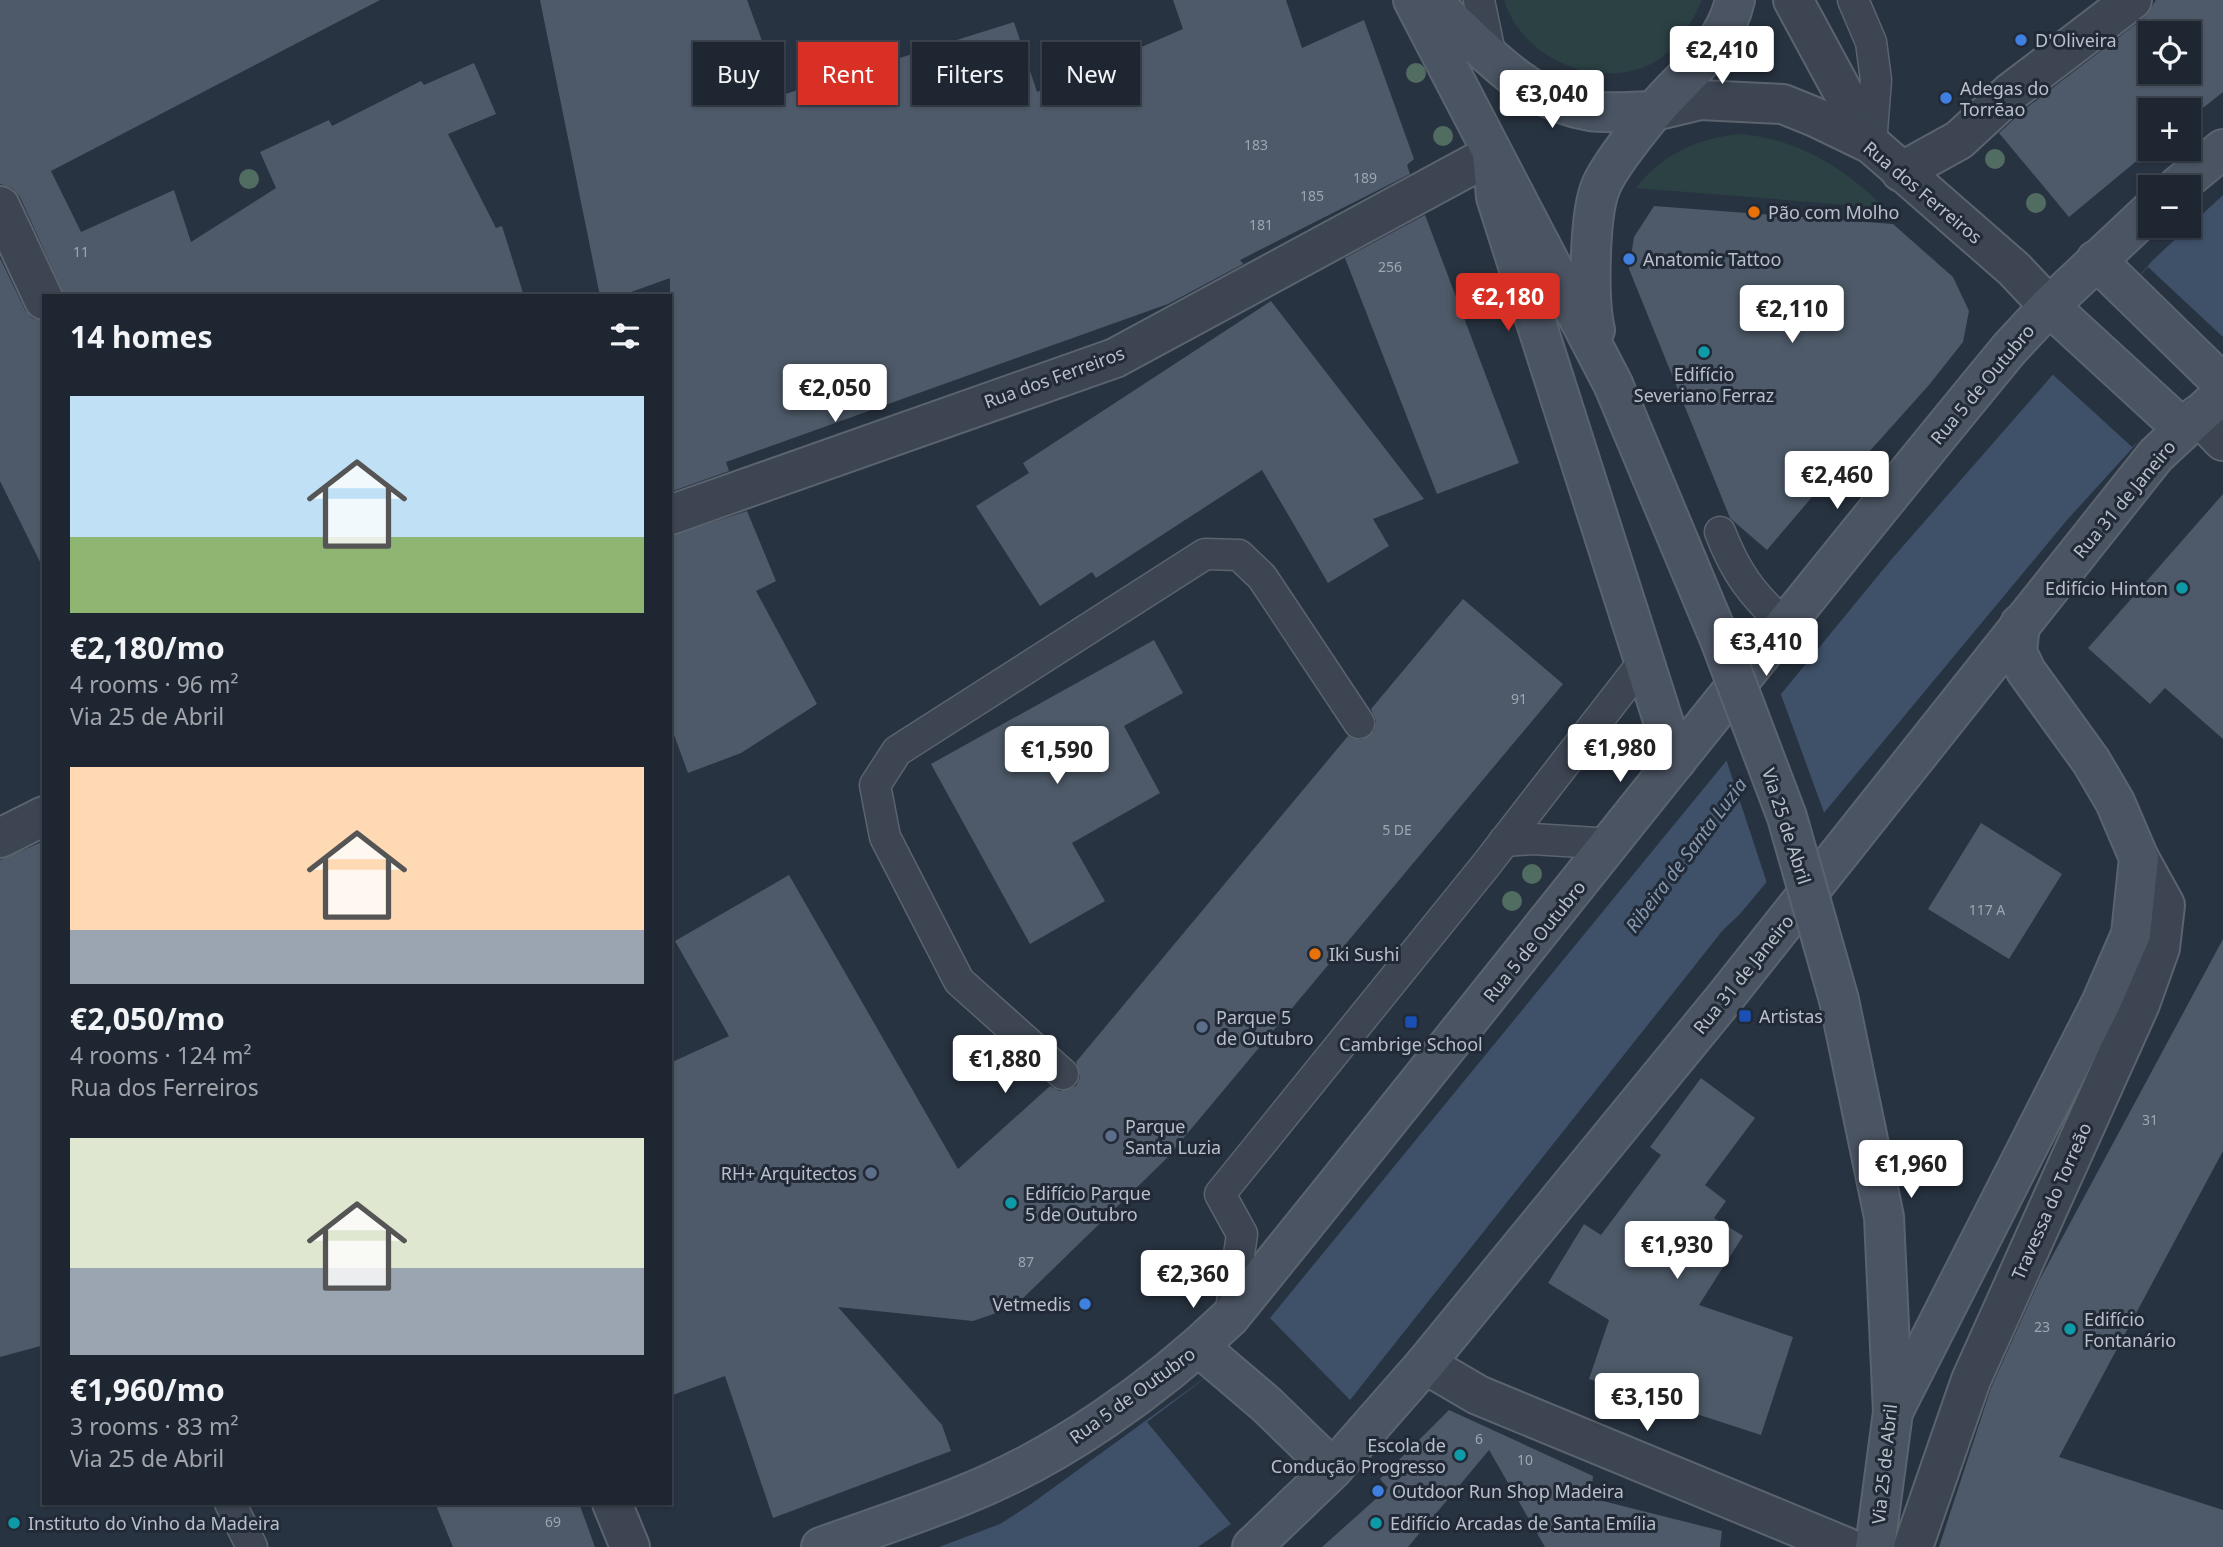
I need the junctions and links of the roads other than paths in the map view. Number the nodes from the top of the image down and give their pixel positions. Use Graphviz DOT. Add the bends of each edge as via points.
graph roads {
  1 [pos="1413,0"];
  2 [pos="1430,0"];
  3 [pos="1479,0"];
  4 [pos="1793,0"];
  5 [pos="1853,0"];
  6 [pos="2132,0"];
  7 [pos="1731,5"];
  8 [pos="1490,53"];
  9 [pos="1654,111"];
  10 [pos="1871,144"];
  11 [pos="2223,149"];
  12 [pos="1492,154"];
  13 [pos="1901,172"];
  14 [pos="2192,175"];
  15 [pos="0,206"];
  16 [pos="2138,222"];
  17 [pos="2096,260"];
  18 [pos="42,296"];
  19 [pos="2049,306"];
  20 [pos="1606,368"];
  21 [pos="2202,405"];
  22 [pos="672,514"];
  23 [pos="1720,532"];
  24 [pos="1783,623"];
  25 [pos="2020,624"];
  26 [pos="1645,660"];
  27 [pos="1359,723"];
  28 [pos="1676,761"];
  29 [pos="42,817"];
  30 [pos="0,838"];
  31 [pos="1504,841"];
  32 [pos="1612,844"];
  33 [pos="2139,858"];
  34 [pos="1063,1073"];
  35 [pos="1230,1317"];
  36 [pos="1199,1347"];
  37 [pos="1425,1364"];
  38 [pos="1893,1412"];
  39 [pos="1333,1469"];
  40 [pos="231,1505"];
  41 [pos="613,1505"];
  42 [pos="252,1547"];
  43 [pos="630,1547"];
  44 [pos="821,1547"];
  45 [pos="1252,1547"];
  46 [pos="1846,1547"];
  47 [pos="1875,1547"];
  48 [pos="1913,1547"];
  1 -- 12 [label="main road, Via 25 de Abril"];
  2 -- 8 [label="main road"];
  3 -- 8 [label="lane"];
  4 -- 10 [label="street"];
  5 -- 10 [label="lane" via="1871,42 1876,80"];
  6 -- 13 [label="street" via="2011,92 1959,140"];
  7 -- 9 [label="main road" via="1705,60"];
  8 -- 9 [label="main road" via="1512,79 1549,98 1590,111"];
  9 -- 10 [label="street, Rua dos Ferreiros" via="1700,100 1783,104"];
  9 -- 20 [label="main road" via="1601,186 1591,242 1590,310"];
  10 -- 13 [label="street, Rua dos Ferreiros"];
  11 -- 14 [label="main road"];
  12 -- 20 [label="main road, Via 25 de Abril"];
  12 -- 22 [label="street, Rua dos Ferreiros" via="1115,358"];
  12 -- 26 [label="main road, Via 25 de Abril" via="1496,197"];
  13 -- 19 [label="street, Rua dos Ferreiros" via="2014,269"];
  15 -- 18 [label="street"];
  16 -- 17 [label="main road, Rua 5 de Outubro"];
  17 -- 19 [label="main road, Rua 5 de Outubro"];
  17 -- 21 [label="main road" via="2127,289"];
  19 -- 21 [label="main road" via="2084,337"];
  19 -- 24 [label="main road, Rua 5 de Outubro"];
  20 -- 38 [label="main road, Via 25 de Abril, bridge" via="1720,640 1787,817 1839,1000 1884,1217"];
  21 -- 25 [label="main road, Rua 31 de Janeiro"];
  23 -- 24 [label="lane" via="1747,587"];
  24 -- 28 [label="main road, Rua 5 de Outubro"];
  25 -- 33 [label="main road" via="2017,652 2026,671 2091,761"];
  25 -- 37 [label="main road, Rua 31 de Janeiro" via="1723,1000"];
  26 -- 28 [label="main road, Via 25 de Abril"];
  26 -- 31 [label="lane"];
  27 -- 34 [label="lane" via="1262,577 1239,555 1205,554 897,751 875,785 885,837 959,981"];
  28 -- 32 [label="main road, Rua 5 de Outubro"];
  29 -- 30 [label="street"];
  31 -- 32 [label="lane"];
  31 -- 35 [label="lane" via="1220,1194 1242,1234"];
  32 -- 35 [label="main road, Rua 5 de Outubro"];
  33 -- 38 [label="main road" via="2131,934 2101,1003"];
  33 -- 48 [label="street, Travessa do Torreão" via="2165,905 2161,948 1971,1380"];
  35 -- 36 [label="main road, Rua 5 de Outubro"];
  36 -- 39 [label="main road"];
  36 -- 44 [label="main road, Rua 5 de Outubro" via="1070,1441 964,1495"];
  37 -- 39 [label="main road, Rua 31 de Janeiro"];
  37 -- 46 [label="street" via="1478,1395"];
  38 -- 47 [label="main road, Via 25 de Abril"];
  39 -- 45 [label="main road, Rua 31 de Janeiro"];
  40 -- 42 [label="lane"];
  41 -- 43 [label="street"];
}
